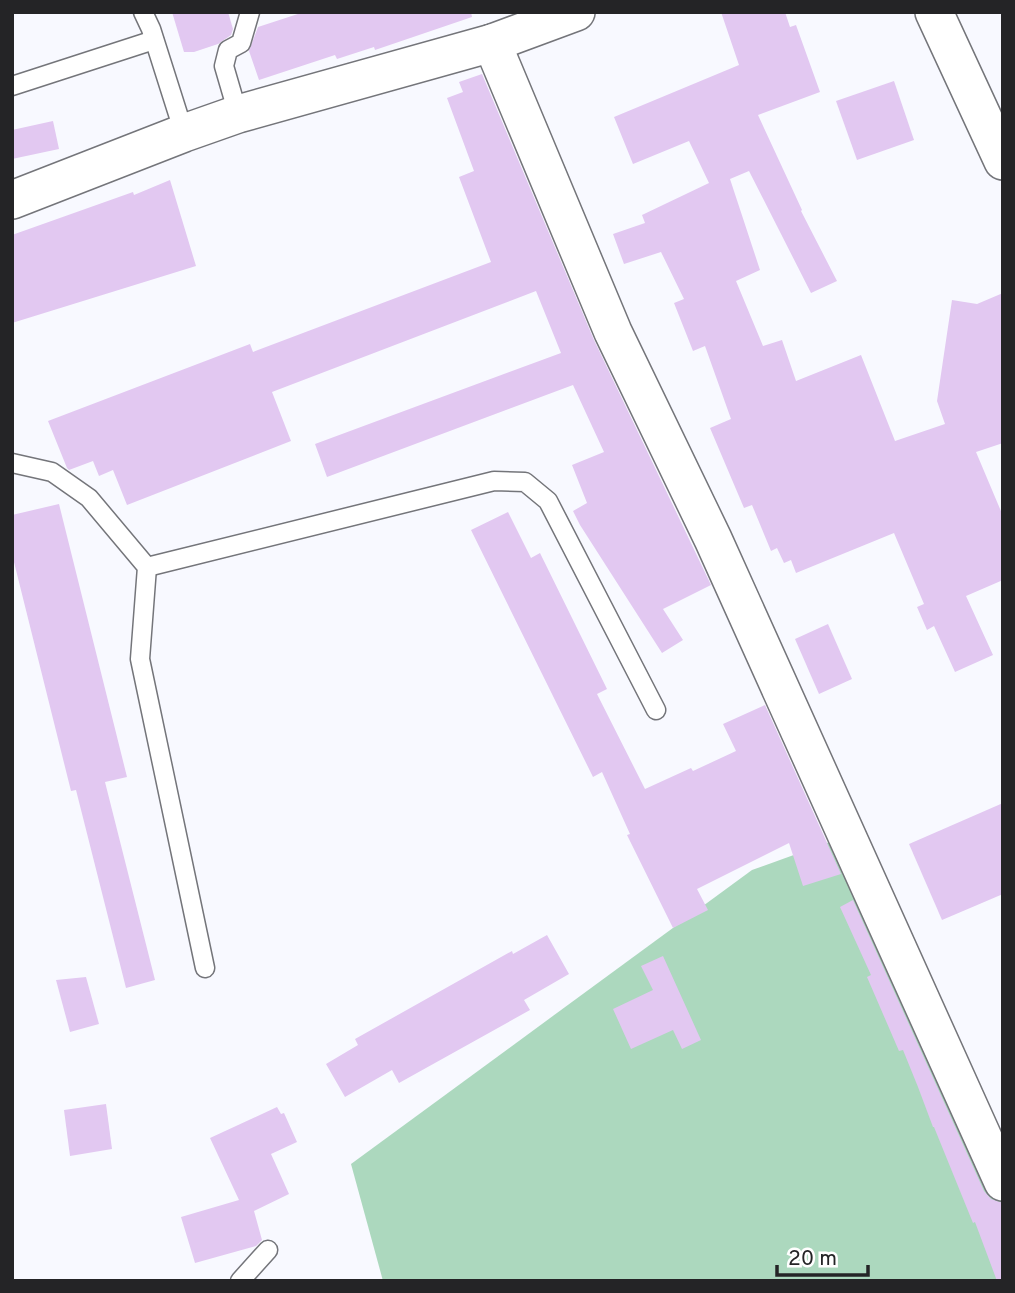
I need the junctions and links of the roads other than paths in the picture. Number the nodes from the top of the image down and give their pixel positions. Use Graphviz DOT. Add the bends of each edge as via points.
graph roads {
  1 [pos="143,12"];
  2 [pos="250,12"];
  3 [pos="576,12"];
  4 [pos="934,12"];
  5 [pos="154,40"];
  6 [pos="492,43"];
  7 [pos="12,86"];
  8 [pos="238,114"];
  9 [pos="184,133"];
  10 [pos="1003,161"];
  11 [pos="12,200"];
  12 [pos="12,463"];
  13 [pos="147,567"];
  14 [pos="656,710"];
  15 [pos="205,968"];
  16 [pos="1003,1182"];
  17 [pos="268,1250"];
  18 [pos="240,1281"];
  1 -- 5 [label="lane"];
  2 -- 8 [label="lane" via="241,43 228,50 224,66"];
  3 -- 6 [label="street"];
  4 -- 10 [label="street"];
  5 -- 7 [label="lane"];
  5 -- 9 [label="lane"];
  6 -- 8 [label="street"];
  6 -- 16 [label="street" via="612,332 713,539"];
  8 -- 9 [label="street"];
  9 -- 11 [label="street"];
  12 -- 13 [label="lane" via="52,472 89,498"];
  13 -- 14 [label="lane" via="495,481 525,482 548,501"];
  13 -- 15 [label="lane" via="140,660"];
  17 -- 18 [label="lane"];
}
